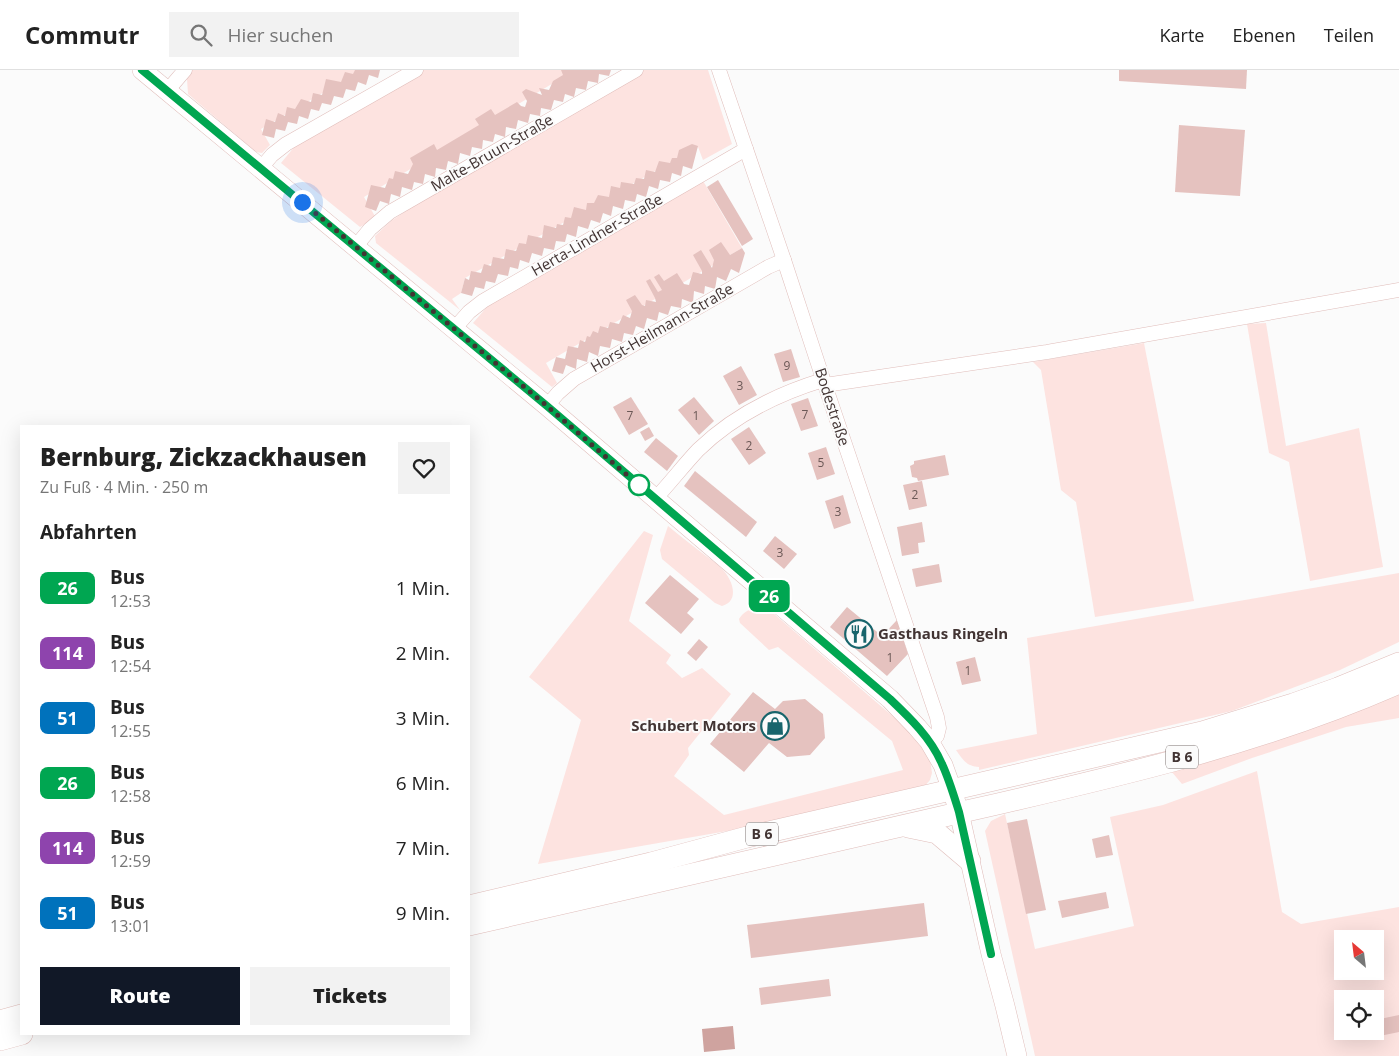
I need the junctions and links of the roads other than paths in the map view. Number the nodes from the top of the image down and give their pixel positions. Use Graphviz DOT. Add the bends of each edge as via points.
graph roads {
  1 [pos="142,70"];
  2 [pos="185,70"];
  3 [pos="416,70"];
  4 [pos="636,70"];
  5 [pos="719,70"];
  6 [pos="167,91"];
  7 [pos="746,149"];
  8 [pos="261,168"];
  9 [pos="356,246"];
  10 [pos="784,260"];
  11 [pos="1399,290"];
  12 [pos="454,329"];
  13 [pos="824,383"];
  14 [pos="547,406"];
  15 [pos="655,499"];
  16 [pos="1399,663"];
  17 [pos="1399,683"];
  18 [pos="929,741"];
  19 [pos="952,790"];
  20 [pos="959,812"];
  21 [pos="900,826"];
  22 [pos="970,861"];
  23 [pos="470,906"];
  24 [pos="470,925"];
  25 [pos="20,1015"];
  26 [pos="0,1021"];
  27 [pos="20,1035"];
  28 [pos="0,1040"];
  29 [pos="1017,1056"];
  1 -- 6 [label="main road"];
  2 -- 6 [label="street"];
  3 -- 8 [label="street" via="286,144"];
  4 -- 9 [label="street, Malte-Bruun-Straße" via="390,212"];
  5 -- 7 [label="street, Bodestraße"];
  6 -- 8 [label="main road"];
  7 -- 10 [label="street, Bodestraße"];
  7 -- 12 [label="street, Herta-Lindner-Straße" via="483,301"];
  8 -- 9 [label="main road"];
  9 -- 12 [label="main road"];
  10 -- 13 [label="street, Bodestraße"];
  10 -- 14 [label="street, Horst-Heilmann-Straße" via="574,379"];
  11 -- 13 [label="street" via="1047,352"];
  12 -- 14 [label="main road"];
  13 -- 15 [label="street" via="783,394 733,421 699,450"];
  13 -- 18 [label="street, Bodestraße" via="937,717 937,736"];
  14 -- 15 [label="main road"];
  15 -- 18 [label="main road" via="890,699"];
  16 -- 19 [label="main road, B 6" via="1234,723"];
  17 -- 20 [label="main road, B 6" via="1243,740 1134,771"];
  18 -- 19 [label="main road"];
  19 -- 20 [label="main road"];
  19 -- 23 [label="main road, B 6"];
  20 -- 21 [label="main road, B 6"];
  20 -- 22 [label="main road"];
  21 -- 22 [label="main road, B 6" via="937,833"];
  21 -- 24 [label="main road, B 6"];
  22 -- 29 [label="main road"];
  25 -- 26 [label="main road"];
  27 -- 28 [label="main road"];
}
